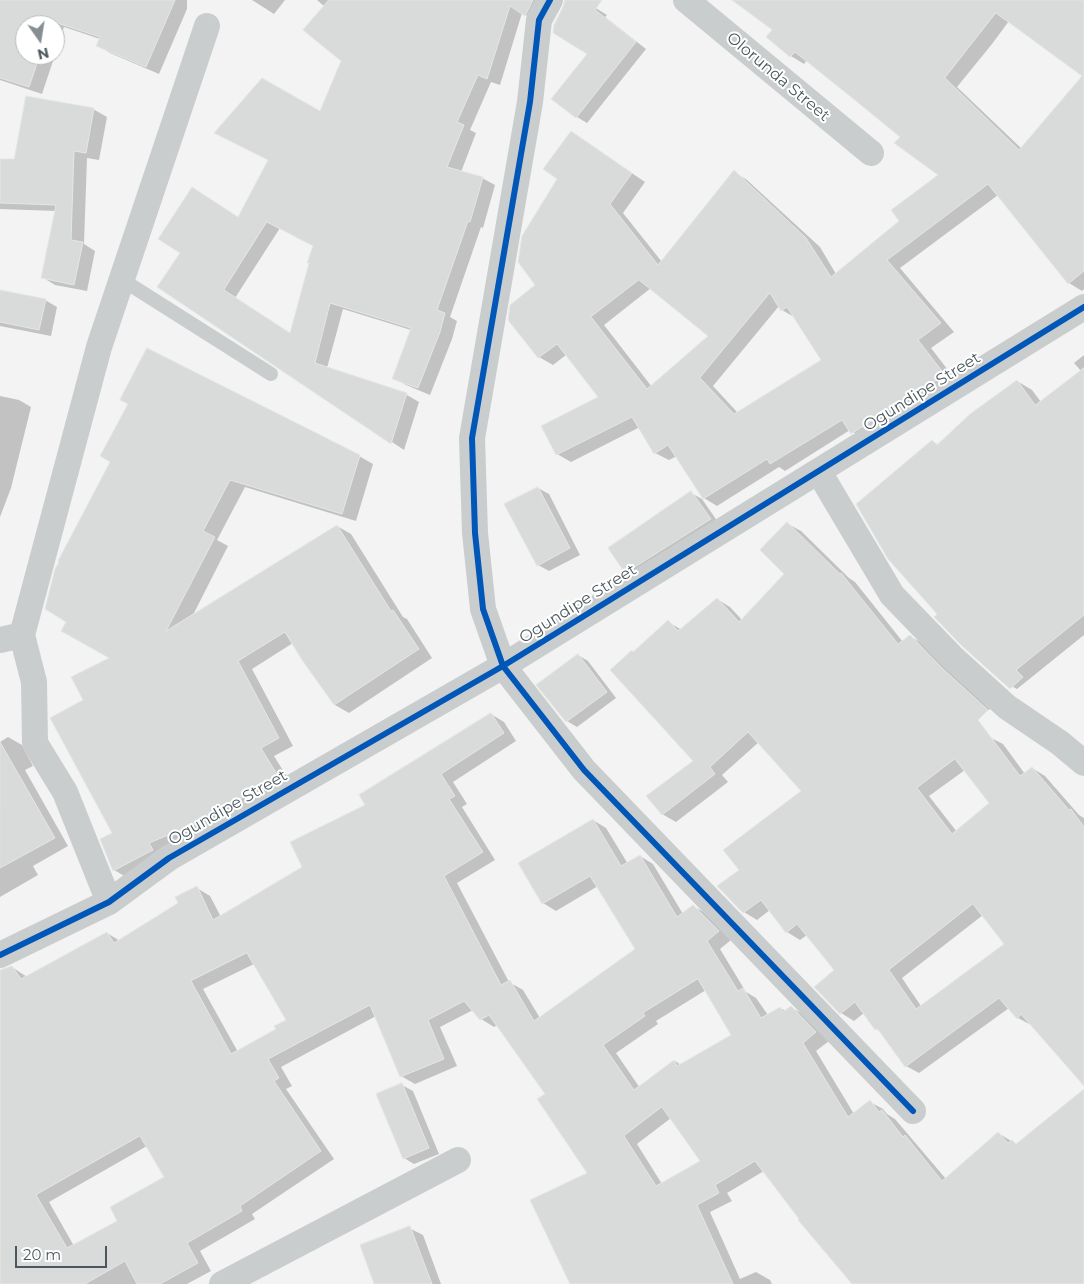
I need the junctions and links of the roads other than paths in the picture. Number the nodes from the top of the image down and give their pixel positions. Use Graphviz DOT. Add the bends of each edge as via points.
graph roads {
  1 [pos="550,0"];
  2 [pos="686,0"];
  3 [pos="207,26"];
  4 [pos="871,154"];
  5 [pos="121,280"];
  6 [pos="1084,307"];
  7 [pos="271,374"];
  8 [pos="818,472"];
  9 [pos="11,638"];
  10 [pos="503,666"];
  11 [pos="1084,763"];
  12 [pos="109,902"];
  13 [pos="0,955"];
  14 [pos="913,1111"];
  15 [pos="458,1160"];
  16 [pos="222,1284"];
  1 -- 10 [label="street" via="539,20 530,102 472,438 475,533 483,609"];
  2 -- 4 [label="street, Olorunda Street"];
  3 -- 5 [label="street"];
  5 -- 7 [label="lane"];
  5 -- 9 [label="street"];
  6 -- 8 [label="street, Ogundipe Street"];
  8 -- 10 [label="street, Ogundipe Street"];
  8 -- 11 [label="street" via="892,595 952,657 1007,707"];
  9 -- 12 [label="street" via="34,682 35,743 65,792"];
  10 -- 12 [label="street, Ogundipe Street" via="169,858"];
  10 -- 14 [label="street" via="584,770"];
  12 -- 13 [label="street, Ogundipe Street"];
  15 -- 16 [label="street"];
}
